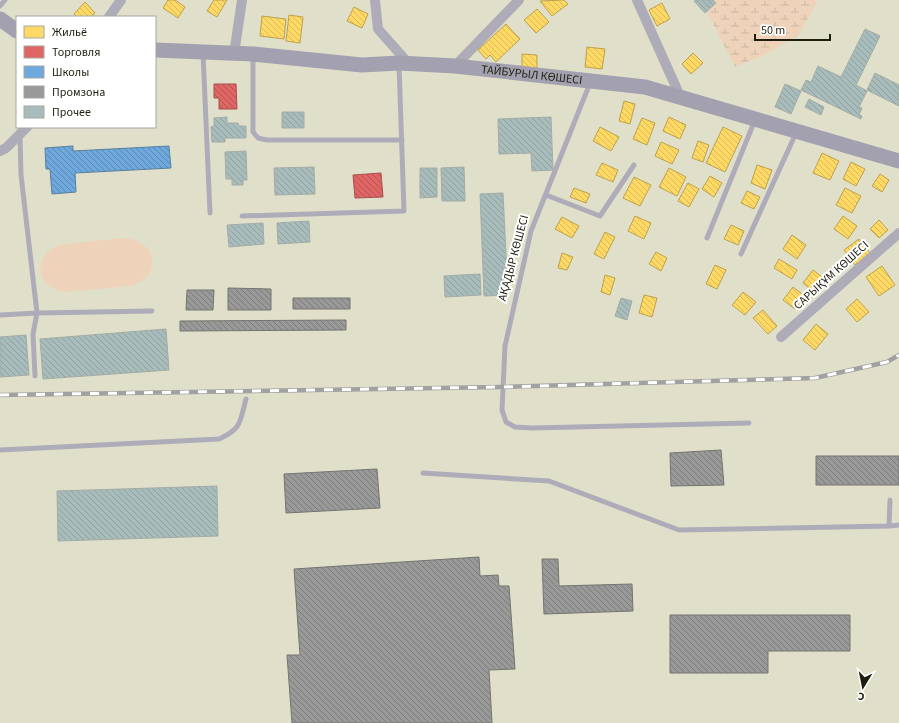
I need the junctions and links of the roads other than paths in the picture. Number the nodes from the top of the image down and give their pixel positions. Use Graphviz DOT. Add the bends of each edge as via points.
graph roads {
  1 [pos="5,0"];
  2 [pos="121,0"];
  3 [pos="242,0"];
  4 [pos="375,0"];
  5 [pos="518,0"];
  6 [pos="636,0"];
  7 [pos="0,6"];
  8 [pos="110,16"];
  9 [pos="0,18"];
  10 [pos="16,30"];
  11 [pos="156,50"];
  12 [pos="202,52"];
  13 [pos="234,54"];
  14 [pos="253,54"];
  15 [pos="404,64"];
  16 [pos="455,66"];
  17 [pos="591,82"];
  18 [pos="680,96"];
  19 [pos="755,119"];
  20 [pos="24,131"];
  21 [pos="796,132"];
  22 [pos="402,140"];
  23 [pos="0,151"];
  24 [pos="899,161"];
  25 [pos="634,165"];
  26 [pos="546,195"];
  27 [pos="210,213"];
  28 [pos="242,216"];
  29 [pos="899,233"];
  30 [pos="707,238"];
  31 [pos="741,254"];
  32 [pos="152,311"];
  33 [pos="37,313"];
  34 [pos="0,316"];
  35 [pos="781,337"];
  36 [pos="35,376"];
  37 [pos="246,399"];
  38 [pos="749,423"];
  39 [pos="0,450"];
  40 [pos="423,473"];
  41 [pos="890,500"];
  42 [pos="899,525"];
  43 [pos="889,526"];
  1 -- 7 [label="lane"];
  2 -- 8 [label="street"];
  3 -- 13 [label="street"];
  4 -- 15 [label="street" via="378,29"];
  5 -- 16 [label="street"];
  6 -- 18 [label="street"];
  9 -- 10 [label="main road"];
  11 -- 12 [label="main road, ТАЙБУРЫЛ КӨШЕСІ"];
  12 -- 13 [label="main road, ТАЙБУРЫЛ КӨШЕСІ"];
  12 -- 27 [label="lane"];
  13 -- 14 [label="main road, ТАЙБУРЫЛ КӨШЕСІ"];
  14 -- 15 [label="main road, ТАЙБУРЫЛ КӨШЕСІ" via="362,65"];
  14 -- 22 [label="lane" via="254,132 258,138"];
  15 -- 16 [label="main road, ТАЙБУРЫЛ КӨШЕСІ"];
  15 -- 22 [label="lane"];
  16 -- 17 [label="main road, ТАЙБУРЫЛ КӨШЕСІ"];
  17 -- 18 [label="main road, ТАЙБУРЫЛ КӨШЕСІ" via="646,87"];
  17 -- 26 [label="lane, АҚАДЫР КӨШЕСІ"];
  18 -- 19 [label="main road, ТАЙБУРЫЛ КӨШЕСІ"];
  19 -- 21 [label="main road, ТАЙБУРЫЛ КӨШЕСІ"];
  19 -- 30 [label="lane"];
  20 -- 23 [label="street"];
  20 -- 33 [label="lane" via="21,175"];
  21 -- 24 [label="main road, ТАЙБУРЫЛ КӨШЕСІ"];
  21 -- 31 [label="lane"];
  22 -- 28 [label="lane" via="404,211"];
  25 -- 26 [label="lane" via="600,216"];
  26 -- 38 [label="lane, АҚАДЫР КӨШЕСІ" via="531,231 504,346 502,410 506,422 515,427 532,428"];
  29 -- 35 [label="street, САРЫҚҰМ КӨШЕСІ"];
  32 -- 33 [label="lane"];
  33 -- 34 [label="lane"];
  33 -- 36 [label="lane" via="33,334"];
  37 -- 39 [label="lane" via="238,427 219,439"];
  40 -- 43 [label="lane" via="548,481 679,530"];
  41 -- 43 [label="lane"];
  42 -- 43 [label="lane"];
}
